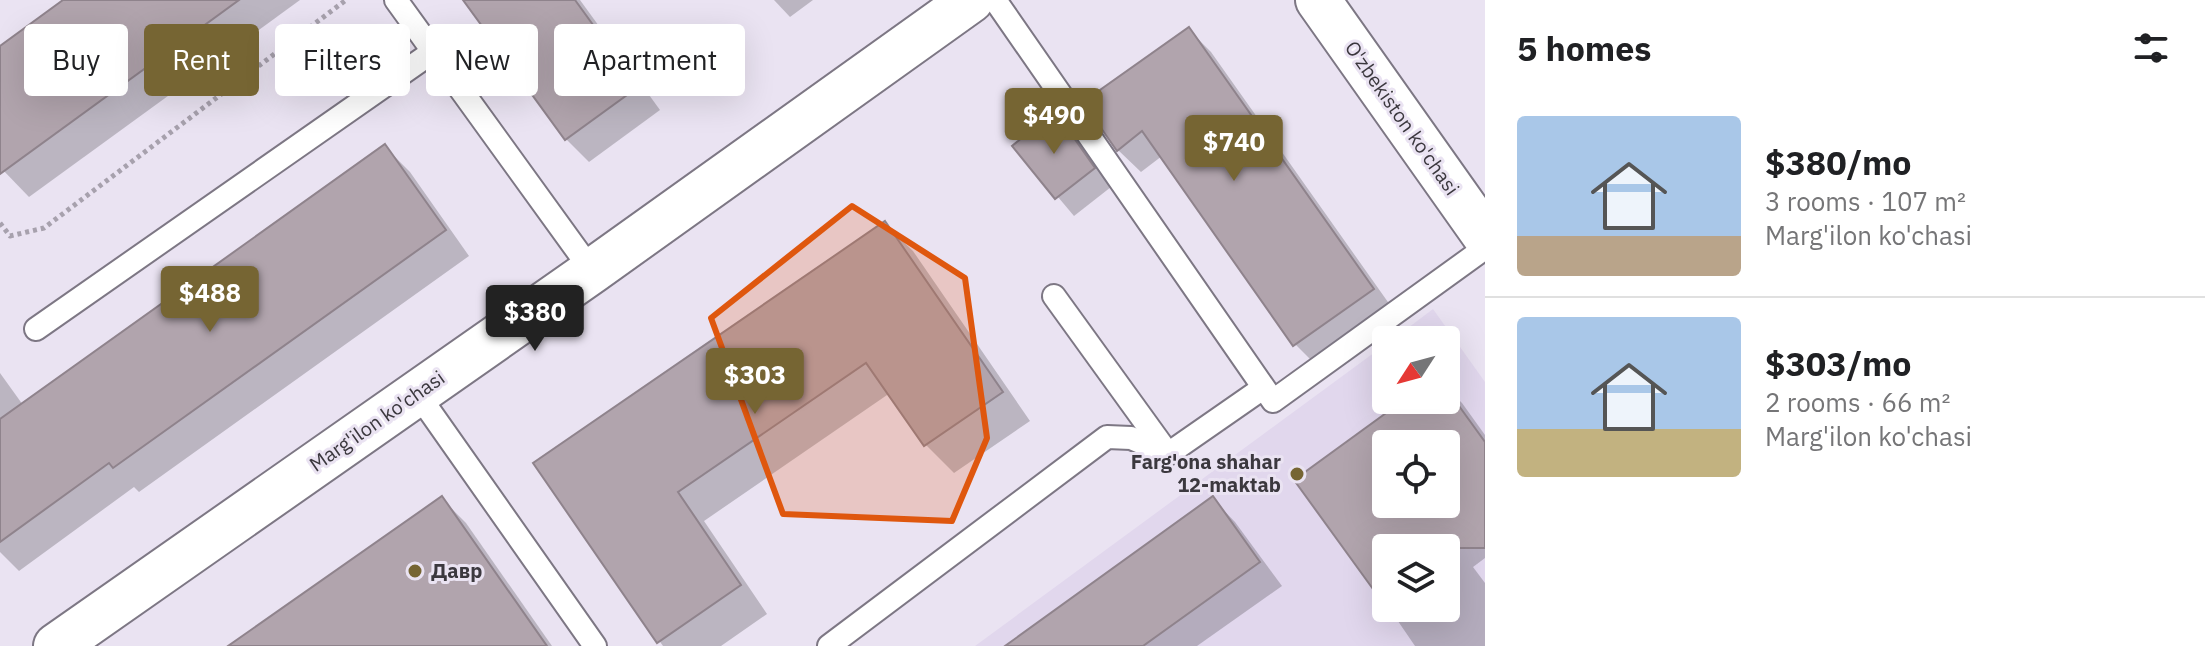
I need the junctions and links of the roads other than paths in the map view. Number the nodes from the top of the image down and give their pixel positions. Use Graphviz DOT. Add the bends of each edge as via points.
graph roads {
  1 [pos="396,0"];
  2 [pos="971,0"];
  3 [pos="995,0"];
  4 [pos="1318,0"];
  5 [pos="426,40"];
  6 [pos="426,57"];
  7 [pos="466,96"];
  8 [pos="1485,236"];
  9 [pos="1485,248"];
  10 [pos="592,271"];
  11 [pos="1054,296"];
  12 [pos="36,329"];
  13 [pos="1263,388"];
  14 [pos="417,393"];
  15 [pos="1168,454"];
  16 [pos="56,646"];
  17 [pos="595,646"];
  18 [pos="829,646"];
  1 -- 5 [label="lane"];
  2 -- 10 [label="street, Marg'ilon ko'chasi"];
  3 -- 13 [label="lane"];
  4 -- 8 [label="street, O'zbekiston ko'chasi"];
  6 -- 12 [label="lane"];
  7 -- 10 [label="lane"];
  9 -- 13 [label="lane" via="1273,401"];
  10 -- 14 [label="street, Marg'ilon ko'chasi"];
  11 -- 15 [label="lane"];
  13 -- 15 [label="lane"];
  14 -- 16 [label="street, Marg'ilon ko'chasi"];
  14 -- 17 [label="lane"];
  15 -- 18 [label="lane" via="1131,438 1107,437"];
}
